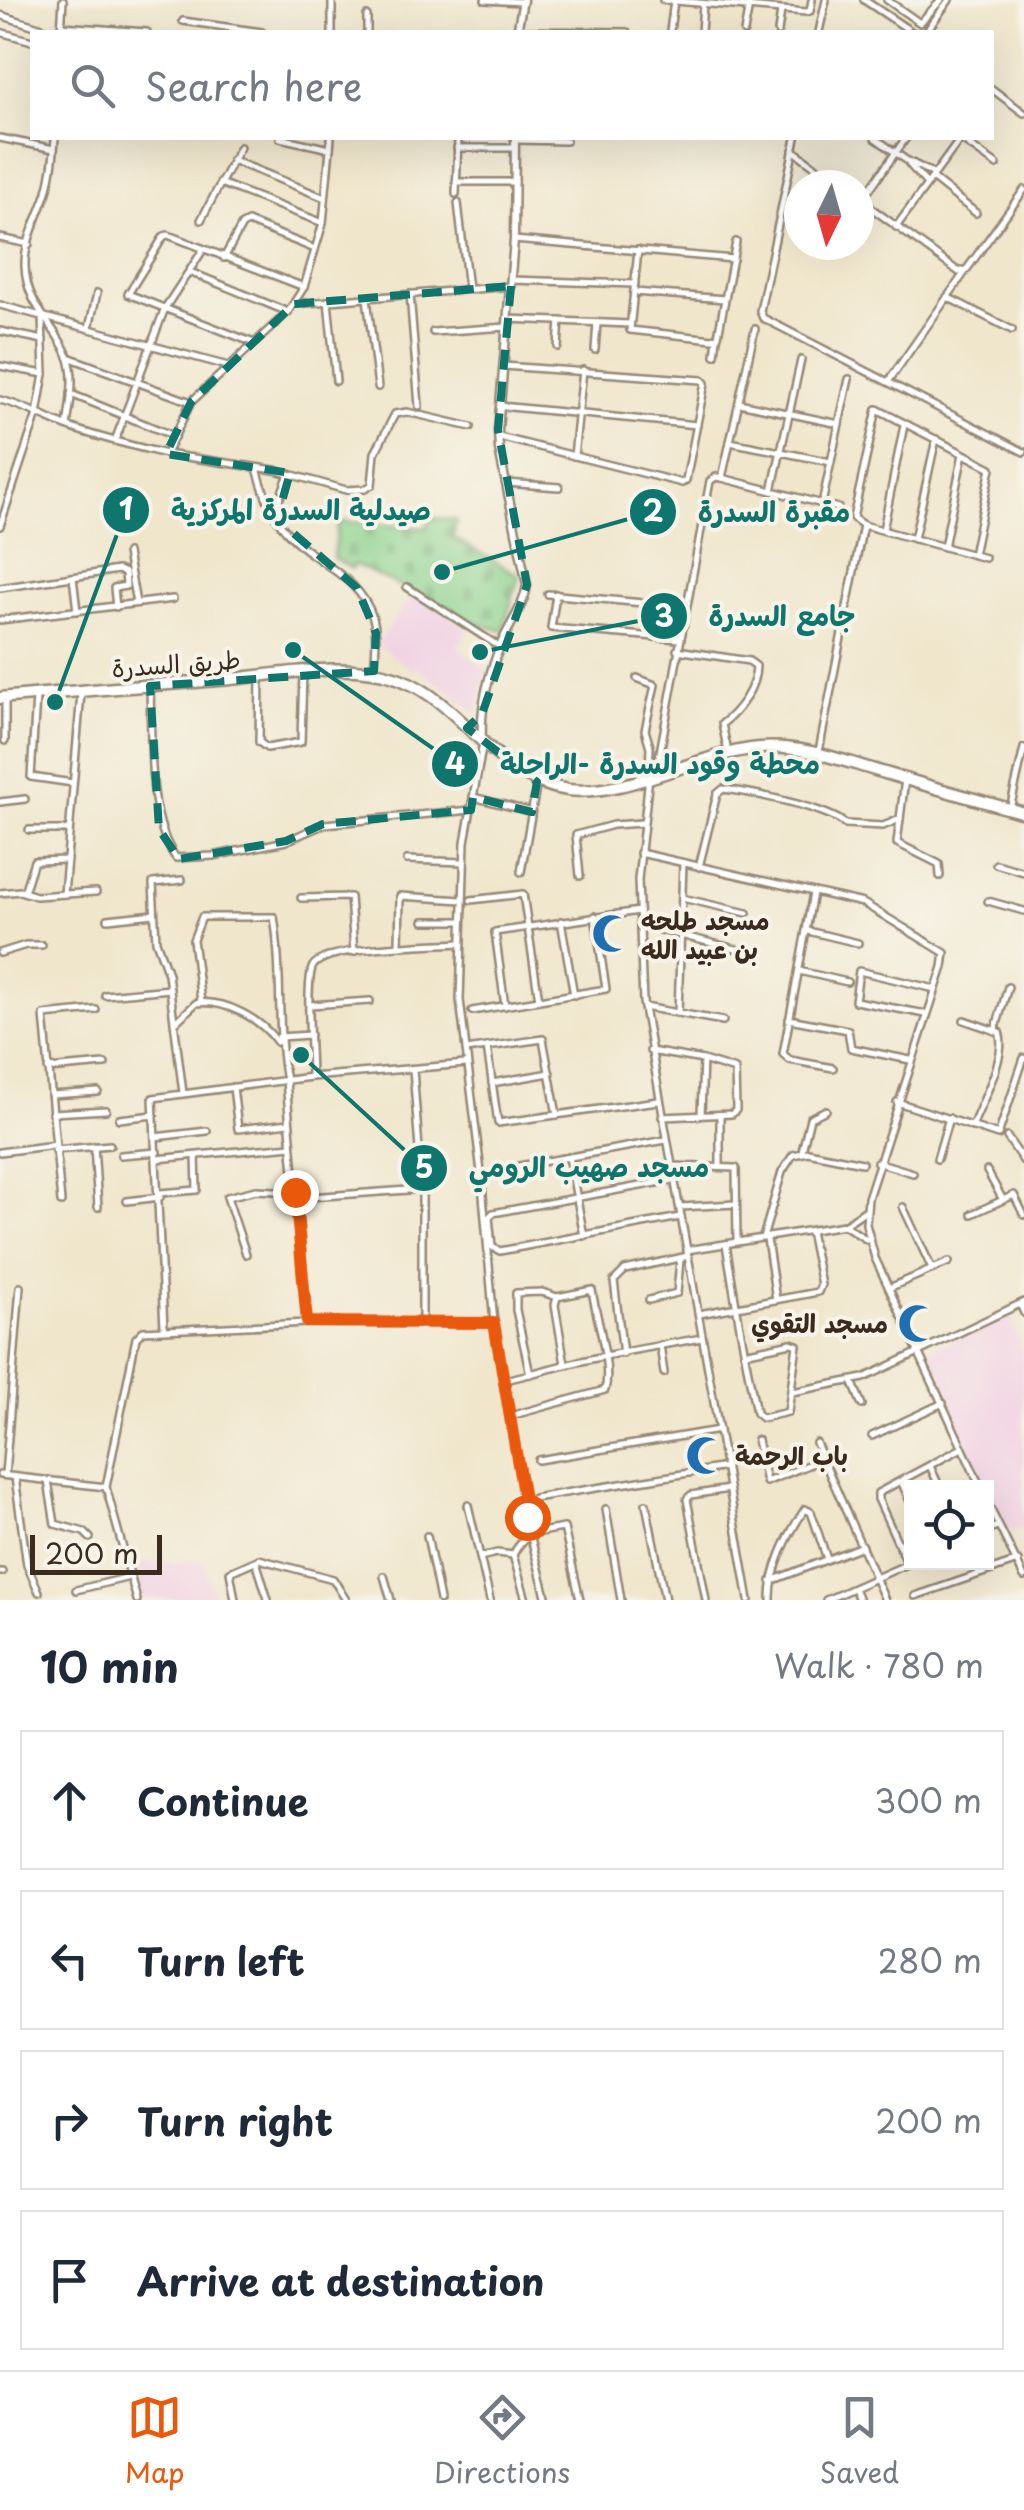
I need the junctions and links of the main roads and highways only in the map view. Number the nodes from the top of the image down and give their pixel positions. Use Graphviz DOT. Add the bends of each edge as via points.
graph roads {
  1 [pos="2,698"];
  2 [pos="1024,813"];
  1 -- 2 [label="main road, طريق السدرة" via="303,672 374,673 413,686 538,782 580,791 728,752 773,747"];
}
